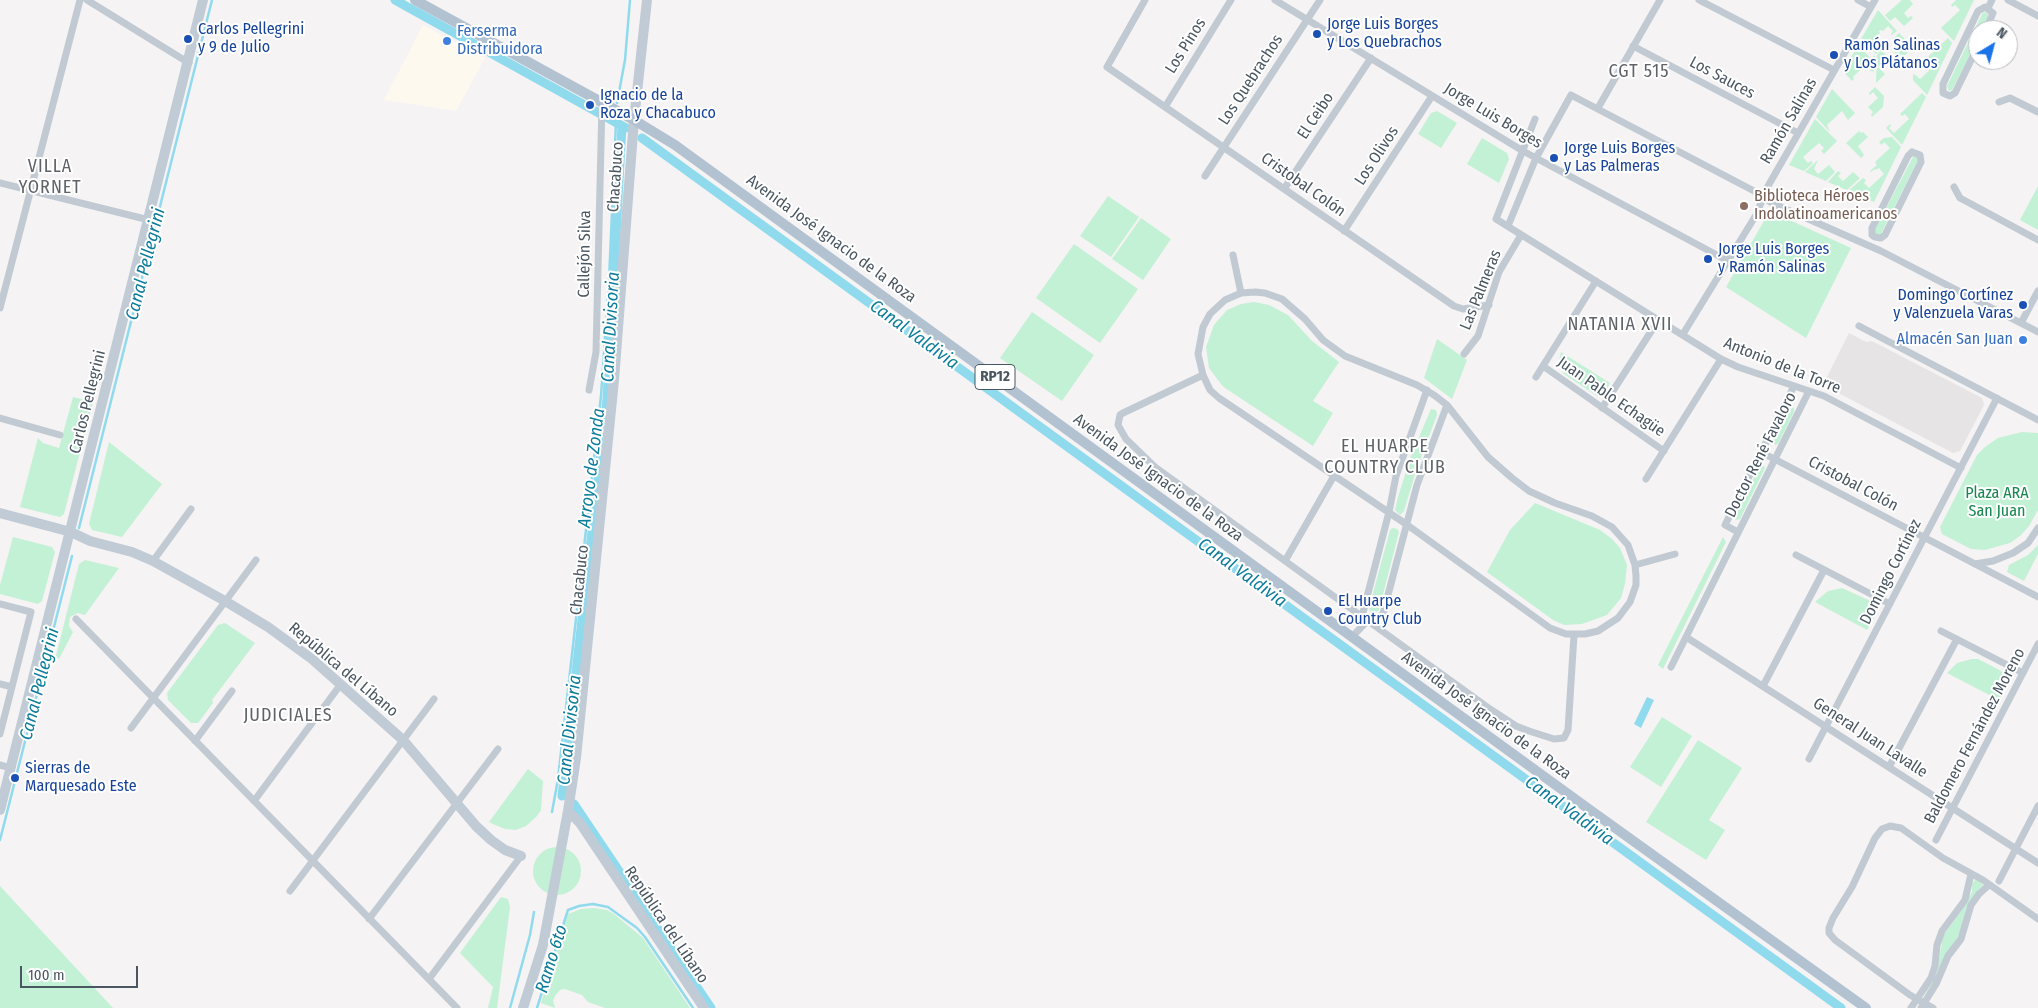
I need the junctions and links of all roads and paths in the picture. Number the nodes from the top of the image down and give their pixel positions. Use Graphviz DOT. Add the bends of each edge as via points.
graph roads {
  1 [pos="80,0"];
  2 [pos="87,0"];
  3 [pos="204,0"];
  4 [pos="415,0"];
  5 [pos="647,0"];
  6 [pos="1144,0"];
  7 [pos="1231,0"];
  8 [pos="1275,0"];
  9 [pos="1320,0"];
  10 [pos="1660,0"];
  11 [pos="1698,0"];
  12 [pos="1858,0"];
  13 [pos="1992,0"];
  14 [pos="2008,0"];
  15 [pos="1873,3"];
  16 [pos="1988,8"];
  17 [pos="2038,16"];
  18 [pos="1308,20"];
  19 [pos="1974,20"];
  20 [pos="1991,20"];
  21 [pos="1968,32"];
  22 [pos="1633,46"];
  23 [pos="1371,58"];
  24 [pos="189,63"];
  25 [pos="1968,66"];
  26 [pos="1834,70"];
  27 [pos="1432,96"];
  28 [pos="1999,102"];
  29 [pos="1165,107"];
  30 [pos="1598,108"];
  31 [pos="602,111"];
  32 [pos="2038,112"];
  33 [pos="1535,119"];
  34 [pos="634,120"];
  35 [pos="1798,133"];
  36 [pos="1224,148"];
  37 [pos="1523,151"];
  38 [pos="1536,158"];
  39 [pos="1205,176"];
  40 [pos="0,182"];
  41 [pos="1954,186"];
  42 [pos="1284,189"];
  43 [pos="31,190"];
  44 [pos="1764,198"];
  45 [pos="149,220"];
  46 [pos="1508,226"];
  47 [pos="1344,230"];
  48 [pos="1521,235"];
  49 [pos="1876,237"];
  50 [pos="2038,240"];
  51 [pos="1871,246"];
  52 [pos="1233,255"];
  53 [pos="1728,261"];
  54 [pos="1596,280"];
  55 [pos="2038,291"];
  56 [pos="1241,293"];
  57 [pos="1488,305"];
  58 [pos="0,308"];
  59 [pos="1659,319"];
  60 [pos="2021,323"];
  61 [pos="1859,326"];
  62 [pos="2038,332"];
  63 [pos="1683,334"];
  64 [pos="1464,354"];
  65 [pos="1722,359"];
  66 [pos="1543,366"];
  67 [pos="1202,375"];
  68 [pos="1536,378"];
  69 [pos="1794,386"];
  70 [pos="589,390"];
  71 [pos="1427,390"];
  72 [pos="1809,391"];
  73 [pos="1997,398"];
  74 [pos="1447,405"];
  75 [pos="1602,408"];
  76 [pos="0,418"];
  77 [pos="2038,420"];
  78 [pos="60,435"];
  79 [pos="1664,450"];
  80 [pos="1762,452"];
  81 [pos="1775,459"];
  82 [pos="1960,468"];
  83 [pos="1335,474"];
  84 [pos="1646,479"];
  85 [pos="191,509"];
  86 [pos="1389,512"];
  87 [pos="0,513"];
  88 [pos="1406,524"];
  89 [pos="2038,528"];
  90 [pos="71,532"];
  91 [pos="1738,532"];
  92 [pos="1924,537"];
  93 [pos="1675,554"];
  94 [pos="1796,555"];
  95 [pos="256,560"];
  96 [pos="153,561"];
  97 [pos="1285,561"];
  98 [pos="1974,564"];
  99 [pos="1635,565"];
  100 [pos="1824,570"];
  101 [pos="2038,597"];
  102 [pos="225,601"];
  103 [pos="0,604"];
  104 [pos="1890,604"];
  105 [pos="76,619"];
  106 [pos="1365,619"];
  107 [pos="1941,631"];
  108 [pos="1355,633"];
  109 [pos="1574,635"];
  110 [pos="1686,637"];
  111 [pos="1956,639"];
  112 [pos="2038,644"];
  113 [pos="1671,667"];
  114 [pos="2023,673"];
  115 [pos="0,684"];
  116 [pos="341,684"];
  117 [pos="1764,686"];
  118 [pos="12,688"];
  119 [pos="232,691"];
  120 [pos="153,698"];
  121 [pos="434,699"];
  122 [pos="1826,727"];
  123 [pos="131,728"];
  124 [pos="0,734"];
  125 [pos="403,740"];
  126 [pos="195,741"];
  127 [pos="498,749"];
  128 [pos="1810,759"];
  129 [pos="0,765"];
  130 [pos="1889,767"];
  131 [pos="11,768"];
  132 [pos="254,801"];
  133 [pos="457,803"];
  134 [pos="2038,806"];
  135 [pos="1952,808"];
  136 [pos="0,810"];
  137 [pos="568,811"];
  138 [pos="1936,840"];
  139 [pos="2016,849"];
  140 [pos="521,856"];
  141 [pos="313,860"];
  142 [pos="2038,863"];
  143 [pos="1971,874"];
  144 [pos="1999,881"];
  145 [pos="1989,885"];
  146 [pos="290,891"];
  147 [pos="370,919"];
  148 [pos="2038,919"];
  149 [pos="429,979"];
  150 [pos="1917,998"];
  151 [pos="1923,1005"];
  152 [pos="457,1008"];
  153 [pos="523,1008"];
  154 [pos="704,1008"];
  155 [pos="1866,1008"];
  156 [pos="1911,1008"];
  157 [pos="1933,1008"];
  1 -- 43 [label="street"];
  2 -- 24 [label="street"];
  3 -- 24 [label="street, Carlos Pellegrini"];
  4 -- 31 [label="main road, Avenida José Ignacio de la Roza / RP12"];
  5 -- 34 [label="street, Chacabuco"];
  6 -- 29 [label="street, Cristobal Colón" via="1107,67"];
  7 -- 29 [label="street, Los Pinos"];
  8 -- 18 [label="street, Jorge Luis Borges"];
  9 -- 18 [label="street, Los Quebrachos"];
  10 -- 22 [label="street"];
  11 -- 26 [label="street"];
  12 -- 15 [label="street"];
  13 -- 16 [label="street"];
  14 -- 17 [label="street"];
  15 -- 26 [label="street, Ramón Salinas"];
  16 -- 19 [label="street" via="1982,7"];
  16 -- 20 [label="street" via="1993,15"];
  18 -- 23 [label="street, Jorge Luis Borges"];
  18 -- 36 [label="street, Los Quebrachos"];
  21 -- 25 [label="street" via="1943,84 1943,93 1950,96 1955,93"];
  22 -- 30 [label="street"];
  22 -- 35 [label="street, Los Sauces"];
  23 -- 27 [label="street, Jorge Luis Borges"];
  23 -- 42 [label="street, El Ceibo"];
  24 -- 45 [label="street, Carlos Pellegrini"];
  26 -- 35 [label="street, Ramón Salinas"];
  27 -- 37 [label="street, Jorge Luis Borges"];
  27 -- 47 [label="street, Los Olivos"];
  28 -- 32 [label="street" via="2010,98"];
  29 -- 36 [label="street, Cristobal Colón"];
  30 -- 38 [label="street" via="1571,95"];
  30 -- 44 [label="street"];
  31 -- 34 [label="main road, Avenida José Ignacio de la Roza / RP12"];
  31 -- 70 [label="street, Callejón Silva" via="596,352"];
  33 -- 37 [label="street"];
  34 -- 108 [label="main road, Avenida José Ignacio de la Roza / RP12" via="684,151"];
  34 -- 137 [label="street, Chacabuco" via="602,514"];
  35 -- 44 [label="street, Ramón Salinas"];
  36 -- 39 [label="street, Los Quebrachos"];
  36 -- 42 [label="street, Cristobal Colón"];
  37 -- 38 [label="street, Jorge Luis Borges"];
  37 -- 46 [label="street, Antonio de la Torre" via="1496,219"];
  38 -- 46 [label="street"];
  38 -- 53 [label="street, Jorge Luis Borges"];
  40 -- 43 [label="street"];
  41 -- 50 [label="street" via="1960,198"];
  42 -- 47 [label="street, Cristobal Colón"];
  43 -- 45 [label="street"];
  43 -- 58 [label="street"];
  44 -- 51 [label="street"];
  44 -- 53 [label="street, Ramón Salinas"];
  45 -- 90 [label="street, Carlos Pellegrini"];
  46 -- 48 [label="street, Antonio de la Torre"];
  47 -- 57 [label="street, Cristobal Colón" via="1457,308"];
  48 -- 54 [label="street, Antonio de la Torre"];
  48 -- 57 [label="street, Las Palmeras" via="1499,272"];
  49 -- 49 [label="street" via="1881,238 1885,234 1921,162 1917,153 1912,152 1908,156 1872,228 1872,235"];
  49 -- 51 [label="street"];
  51 -- 60 [label="street"];
  52 -- 56 [label="street"];
  53 -- 63 [label="street, Ramón Salinas"];
  54 -- 59 [label="street, Antonio de la Torre"];
  54 -- 66 [label="street"];
  55 -- 60 [label="street"];
  56 -- 67 [label="street" via="1216,307 1203,327 1198,345"];
  56 -- 71 [label="street" via="1265,292 1282,299 1334,349"];
  57 -- 64 [label="street, Las Palmeras" via="1478,336"];
  59 -- 63 [label="street, Antonio de la Torre"];
  59 -- 75 [label="street"];
  60 -- 62 [label="street"];
  61 -- 73 [label="street"];
  63 -- 65 [label="street, Antonio de la Torre"];
  65 -- 69 [label="street, Antonio de la Torre"];
  65 -- 79 [label="street"];
  66 -- 68 [label="street"];
  66 -- 75 [label="street, Juan Pablo Echagüe"];
  67 -- 83 [label="street" via="1219,398"];
  67 -- 97 [label="street" via="1123,412 1118,425 1120,431 1155,467"];
  69 -- 72 [label="street, Antonio de la Torre"];
  69 -- 80 [label="street, Doctor René Favaloro"];
  71 -- 74 [label="street"];
  71 -- 86 [label="street" via="1396,476"];
  72 -- 81 [label="street, Doctor René Favaloro"];
  72 -- 82 [label="street, Antonio de la Torre"];
  73 -- 77 [label="street"];
  73 -- 82 [label="street, Domingo Cortínez"];
  74 -- 88 [label="street" via="1422,469"];
  74 -- 99 [label="street" via="1498,466 1529,490 1604,521 1625,541"];
  75 -- 79 [label="street, Juan Pablo Echagüe"];
  76 -- 78 [label="street"];
  79 -- 84 [label="street"];
  80 -- 81 [label="street, Cristobal Colón"];
  80 -- 91 [label="street, Doctor René Favaloro" via="1725,525"];
  81 -- 91 [label="street, Doctor René Favaloro"];
  81 -- 92 [label="street, Cristobal Colón"];
  82 -- 92 [label="street, Domingo Cortínez"];
  83 -- 86 [label="street"];
  83 -- 97 [label="street"];
  85 -- 96 [label="street"];
  86 -- 88 [label="street"];
  86 -- 106 [label="street"];
  87 -- 90 [label="street, República del Líbano"];
  88 -- 106 [label="street" via="1383,614"];
  88 -- 109 [label="street" via="1543,623 1558,632"];
  89 -- 98 [label="street" via="2028,543 2013,553"];
  90 -- 96 [label="street, República del Líbano"];
  90 -- 131 [label="street, Carlos Pellegrini"];
  91 -- 110 [label="street, Doctor René Favaloro"];
  92 -- 98 [label="street, Cristobal Colón"];
  92 -- 104 [label="street, Domingo Cortínez"];
  93 -- 99 [label="street"];
  94 -- 100 [label="street"];
  95 -- 102 [label="street"];
  96 -- 102 [label="street, República del Líbano"];
  97 -- 106 [label="street"];
  98 -- 101 [label="street, Cristobal Colón"];
  99 -- 109 [label="street" via="1636,585 1630,602 1618,618 1598,631"];
  100 -- 104 [label="street"];
  100 -- 117 [label="street"];
  102 -- 116 [label="street, República del Líbano" via="312,659"];
  102 -- 120 [label="street"];
  103 -- 118 [label="street" via="31,612"];
  104 -- 122 [label="street, Domingo Cortínez"];
  105 -- 120 [label="street"];
  106 -- 108 [label="street"];
  106 -- 109 [label="street" via="1502,718 1554,739 1564,738 1568,730"];
  107 -- 111 [label="street"];
  108 -- 155 [label="main road, Avenida José Ignacio de la Roza / RP12"];
  110 -- 113 [label="street, Doctor René Favaloro"];
  110 -- 117 [label="street, General Juan Lavalle"];
  111 -- 114 [label="street"];
  111 -- 130 [label="street"];
  112 -- 114 [label="street, Baldomero Fernández Moreno"];
  114 -- 135 [label="street, Baldomero Fernández Moreno"];
  115 -- 118 [label="street"];
  116 -- 125 [label="street, República del Líbano"];
  116 -- 132 [label="street"];
  117 -- 122 [label="street, General Juan Lavalle"];
  118 -- 124 [label="street"];
  119 -- 126 [label="street"];
  120 -- 123 [label="street"];
  120 -- 126 [label="street"];
  121 -- 125 [label="street"];
  122 -- 128 [label="street, Domingo Cortínez"];
  122 -- 130 [label="street, General Juan Lavalle"];
  125 -- 133 [label="street, República del Líbano"];
  125 -- 141 [label="street"];
  126 -- 132 [label="street"];
  127 -- 133 [label="street"];
  129 -- 131 [label="street"];
  130 -- 135 [label="street, General Juan Lavalle"];
  131 -- 136 [label="street, Carlos Pellegrini"];
  132 -- 141 [label="street"];
  133 -- 140 [label="street, República del Líbano" via="491,840"];
  133 -- 147 [label="street"];
  134 -- 139 [label="street"];
  135 -- 138 [label="street, Baldomero Fernández Moreno"];
  135 -- 139 [label="street, General Juan Lavalle"];
  137 -- 153 [label="street, Chacabuco" via="543,945"];
  137 -- 154 [label="street, República del Líbano" via="580,823"];
  139 -- 142 [label="street, General Juan Lavalle"];
  139 -- 144 [label="street"];
  140 -- 149 [label="street"];
  141 -- 146 [label="street"];
  141 -- 147 [label="street"];
  143 -- 145 [label="street"];
  143 -- 150 [label="street" via="1965,900 1942,931 1931,978"];
  143 -- 150 [label="street" via="1925,847 1901,828 1890,826 1879,832 1858,877 1833,918 1829,928 1832,937"];
  145 -- 148 [label="street"];
  145 -- 151 [label="street" via="1971,905 1961,939 1948,956"];
  147 -- 149 [label="street"];
  149 -- 152 [label="street"];
  150 -- 151 [label="street"];
  150 -- 156 [label="street"];
  151 -- 157 [label="street"];
}
